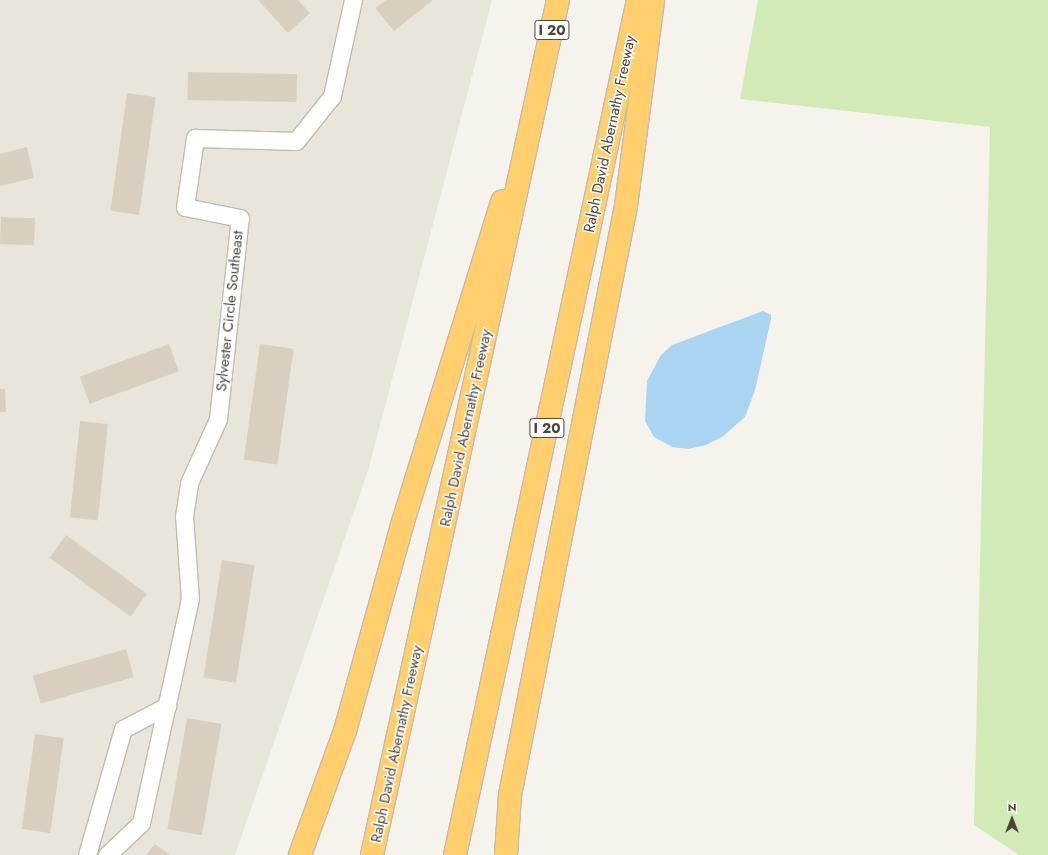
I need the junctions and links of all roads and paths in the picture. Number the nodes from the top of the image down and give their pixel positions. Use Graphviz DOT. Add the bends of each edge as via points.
graph roads {
  1 [pos="353,0"];
  2 [pos="558,0"];
  3 [pos="638,0"];
  4 [pos="653,0"];
  5 [pos="545,61"];
  6 [pos="167,706"];
  7 [pos="87,855"];
  8 [pos="107,855"];
  9 [pos="300,855"];
  10 [pos="372,855"];
  11 [pos="455,855"];
  12 [pos="506,855"];
  1 -- 6 [label="street, Sylvester Circle Southeast" via="332,96 296,141 195,138 184,207 240,218 218,420 189,483 184,516 190,599"];
  2 -- 5 [label="highway, Ralph David Abernathy Freeway / I 20"];
  3 -- 11 [label="highway, Ralph David Abernathy Freeway / I 20"];
  4 -- 12 [label="highway" via="626,206 510,794"];
  5 -- 9 [label="highway" via="405,518 345,731"];
  5 -- 10 [label="highway, Ralph David Abernathy Freeway / I 20"];
  6 -- 7 [label="street" via="123,729"];
  6 -- 8 [label="street, Sylvester Circle Southeast" via="141,823"];
}
